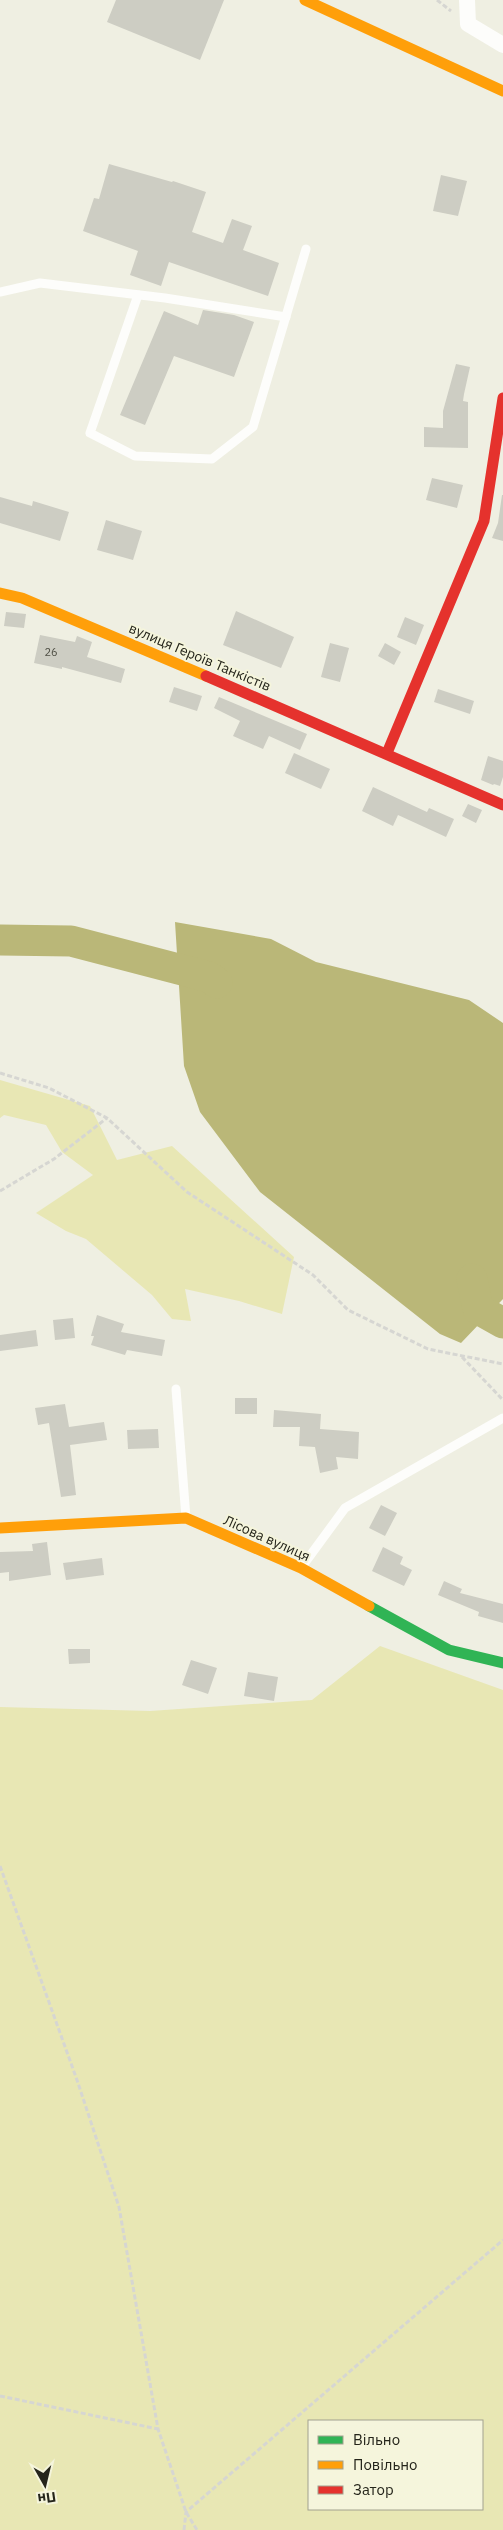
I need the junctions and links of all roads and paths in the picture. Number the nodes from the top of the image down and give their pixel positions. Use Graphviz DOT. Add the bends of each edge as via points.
graph roads {
  1 [pos="305,0"];
  2 [pos="467,0"];
  3 [pos="503,45"];
  4 [pos="503,91"];
  5 [pos="306,249"];
  6 [pos="0,292"];
  7 [pos="138,295"];
  8 [pos="286,317"];
  9 [pos="503,398"];
  10 [pos="0,593"];
  11 [pos="387,753"];
  12 [pos="503,805"];
  13 [pos="0,1073"];
  14 [pos="107,1118"];
  15 [pos="0,1191"];
  16 [pos="461,1356"];
  17 [pos="503,1364"];
  18 [pos="176,1389"];
  19 [pos="503,1400"];
  20 [pos="503,1418"];
  21 [pos="186,1518"];
  22 [pos="0,1528"];
  23 [pos="300,1568"];
  24 [pos="503,1664"];
  25 [pos="0,1866"];
  26 [pos="503,2240"];
  27 [pos="0,2396"];
  28 [pos="158,2430"];
  29 [pos="186,2512"];
  30 [pos="184,2530"];
  31 [pos="197,2530"];
  1 -- 4 [label="street"];
  2 -- 3 [label="street" via="468,24"];
  5 -- 8 [label="lane"];
  6 -- 7 [label="lane" via="40,283"];
  7 -- 8 [label="lane"];
  7 -- 8 [label="lane" via="90,433 135,456 212,459 253,427"];
  9 -- 11 [label="street" via="484,521"];
  10 -- 11 [label="street, вулиця Героїв Танкістів" via="22,598"];
  11 -- 12 [label="street, вулиця Героїв Танкістів"];
  13 -- 14 [label="path" via="49,1088"];
  14 -- 15 [label="path" via="54,1159"];
  14 -- 16 [label="path" via="187,1192 313,1275 348,1310 428,1349"];
  16 -- 17 [label="path"];
  16 -- 19 [label="path"];
  18 -- 21 [label="lane"];
  20 -- 23 [label="lane" via="345,1508"];
  21 -- 22 [label="street, Лісова вулиця"];
  21 -- 23 [label="street, Лісова вулиця"];
  23 -- 24 [label="street, Лісова вулиця" via="449,1650"];
  25 -- 28 [label="path" via="119,2207"];
  26 -- 29 [label="path"];
  27 -- 28 [label="path"];
  28 -- 29 [label="path"];
  29 -- 30 [label="path"];
  29 -- 31 [label="path"];
}
